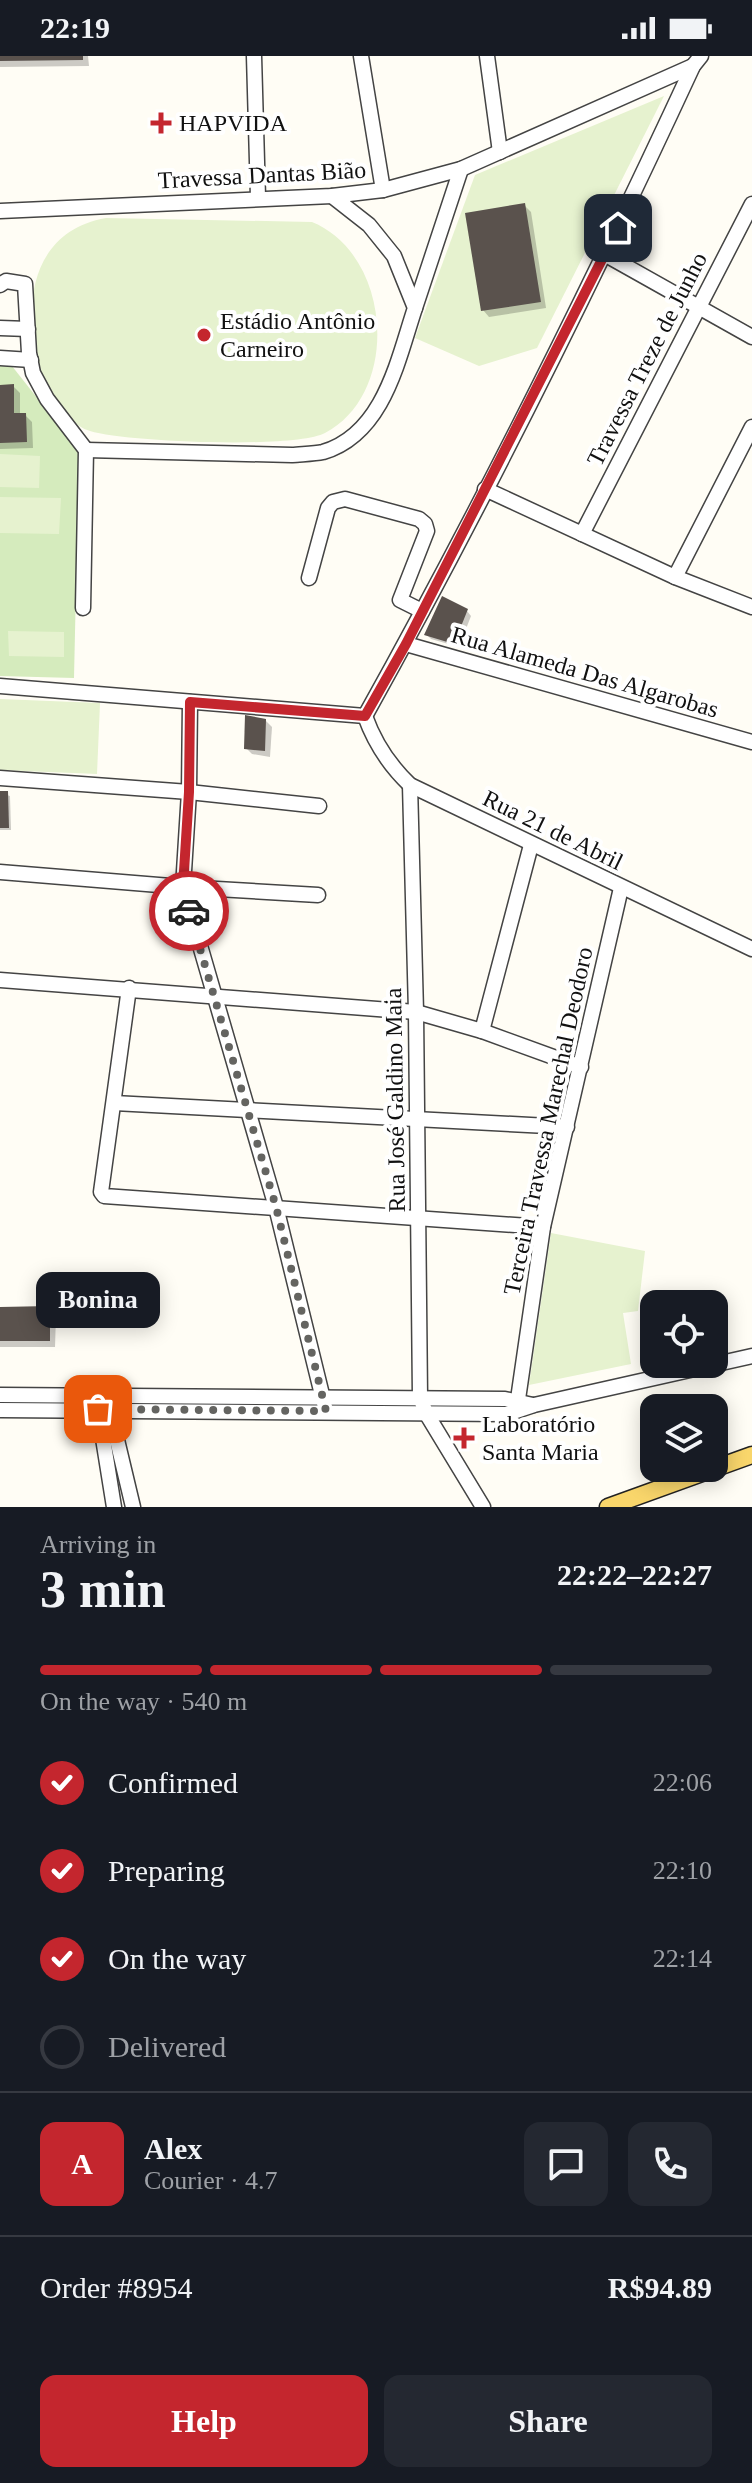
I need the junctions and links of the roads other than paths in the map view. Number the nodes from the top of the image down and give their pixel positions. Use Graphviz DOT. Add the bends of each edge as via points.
graph roads {
  1 [pos="254,56"];
  2 [pos="361,56"];
  3 [pos="487,56"];
  4 [pos="697,61"];
  5 [pos="500,152"];
  6 [pos="461,169"];
  7 [pos="383,190"];
  8 [pos="332,196"];
  9 [pos="258,197"];
  10 [pos="752,204"];
  11 [pos="0,211"];
  12 [pos="606,255"];
  13 [pos="0,285"];
  14 [pos="415,308"];
  15 [pos="698,309"];
  16 [pos="0,328"];
  17 [pos="28,329"];
  18 [pos="752,337"];
  19 [pos="0,358"];
  20 [pos="31,360"];
  21 [pos="752,427"];
  22 [pos="86,450"];
  23 [pos="485,489"];
  24 [pos="582,534"];
  25 [pos="675,577"];
  26 [pos="309,578"];
  27 [pos="752,607"];
  28 [pos="83,608"];
  29 [pos="422,611"];
  30 [pos="406,644"];
  31 [pos="0,686"];
  32 [pos="190,702"];
  33 [pos="365,716"];
  34 [pos="752,742"];
  35 [pos="0,778"];
  36 [pos="410,785"];
  37 [pos="189,792"];
  38 [pos="319,806"];
  39 [pos="531,845"];
  40 [pos="0,872"];
  41 [pos="183,887"];
  42 [pos="621,888"];
  43 [pos="318,895"];
  44 [pos="752,949"];
  45 [pos="0,980"];
  46 [pos="129,988"];
  47 [pos="212,995"];
  48 [pos="416,1012"];
  49 [pos="482,1031"];
  50 [pos="581,1067"];
  51 [pos="114,1103"];
  52 [pos="247,1111"];
  53 [pos="417,1119"];
  54 [pos="567,1127"];
  55 [pos="276,1207"];
  56 [pos="418,1217"];
  57 [pos="543,1227"];
  58 [pos="752,1356"];
  59 [pos="0,1395"];
  60 [pos="420,1397"];
  61 [pos="102,1403"];
  62 [pos="324,1404"];
  63 [pos="517,1406"];
  64 [pos="0,1410"];
  65 [pos="426,1413"];
  66 [pos="752,1455"];
  67 [pos="114,1507"];
  68 [pos="133,1507"];
  69 [pos="483,1507"];
  70 [pos="608,1507"];
  1 -- 9 [label="street"];
  2 -- 7 [label="street"];
  3 -- 5 [label="street"];
  4 -- 5 [label="street, Travessa Dantas Bião"];
  4 -- 12 [label="street"];
  5 -- 6 [label="street, Travessa Dantas Bião"];
  6 -- 7 [label="street, Travessa Dantas Bião"];
  6 -- 14 [label="street"];
  7 -- 8 [label="street, Travessa Dantas Bião"];
  8 -- 9 [label="street, Travessa Dantas Bião"];
  8 -- 14 [label="street" via="369,225 394,256"];
  9 -- 11 [label="street, Travessa Dantas Bião"];
  10 -- 15 [label="street, Travessa Treze de Junho"];
  12 -- 15 [label="street"];
  12 -- 23 [label="street"];
  13 -- 17 [label="street" via="25,284"];
  14 -- 22 [label="street" via="390,384 373,415 357,432 323,452"];
  15 -- 18 [label="street"];
  15 -- 24 [label="street, Travessa Treze de Junho"];
  16 -- 17 [label="street"];
  17 -- 20 [label="street"];
  19 -- 20 [label="street"];
  20 -- 22 [label="street" via="40,388"];
  21 -- 25 [label="street"];
  22 -- 28 [label="street"];
  23 -- 24 [label="street"];
  23 -- 29 [label="street"];
  24 -- 25 [label="street"];
  25 -- 27 [label="street"];
  26 -- 29 [label="street" via="333,502 345,499 419,519 427,531 400,600"];
  29 -- 30 [label="street"];
  30 -- 33 [label="street"];
  30 -- 34 [label="street, Rua Alameda Das Algarobas"];
  31 -- 32 [label="street"];
  32 -- 33 [label="street"];
  32 -- 37 [label="street"];
  33 -- 36 [label="street, Rua 21 de Abril" via="373,739"];
  35 -- 37 [label="street"];
  36 -- 39 [label="street, Rua 21 de Abril"];
  36 -- 48 [label="street, Rua José Galdino Maia"];
  37 -- 38 [label="street"];
  37 -- 41 [label="street"];
  39 -- 42 [label="street, Rua 21 de Abril"];
  39 -- 49 [label="street"];
  40 -- 41 [label="street"];
  41 -- 43 [label="street"];
  41 -- 47 [label="street"];
  42 -- 44 [label="street, Rua 21 de Abril"];
  42 -- 50 [label="street, Terceira Travessa Marechal Deodoro"];
  45 -- 46 [label="street"];
  46 -- 47 [label="street"];
  46 -- 51 [label="street"];
  47 -- 48 [label="street"];
  47 -- 52 [label="street"];
  48 -- 49 [label="street"];
  48 -- 53 [label="street, Rua José Galdino Maia"];
  49 -- 50 [label="street"];
  50 -- 54 [label="street, Terceira Travessa Marechal Deodoro"];
  51 -- 52 [label="street"];
  51 -- 55 [label="street" via="104,1196"];
  52 -- 53 [label="street"];
  52 -- 55 [label="street"];
  53 -- 54 [label="street"];
  53 -- 56 [label="street, Rua José Galdino Maia"];
  54 -- 57 [label="street, Terceira Travessa Marechal Deodoro"];
  55 -- 56 [label="street"];
  55 -- 62 [label="street"];
  56 -- 57 [label="street"];
  56 -- 60 [label="street, Rua José Galdino Maia"];
  57 -- 63 [label="street, Terceira Travessa Marechal Deodoro"];
  58 -- 63 [label="street"];
  59 -- 61 [label="street"];
  60 -- 62 [label="street"];
  60 -- 63 [label="street"];
  60 -- 65 [label="street, Rua José Galdino Maia"];
  61 -- 62 [label="street"];
  61 -- 64 [label="street"];
  61 -- 67 [label="street"];
  61 -- 68 [label="street"];
  62 -- 65 [label="street"];
  63 -- 65 [label="street" via="507,1414"];
  65 -- 69 [label="street, Rua José Galdino Maia"];
  66 -- 70 [label="main road"];
}
